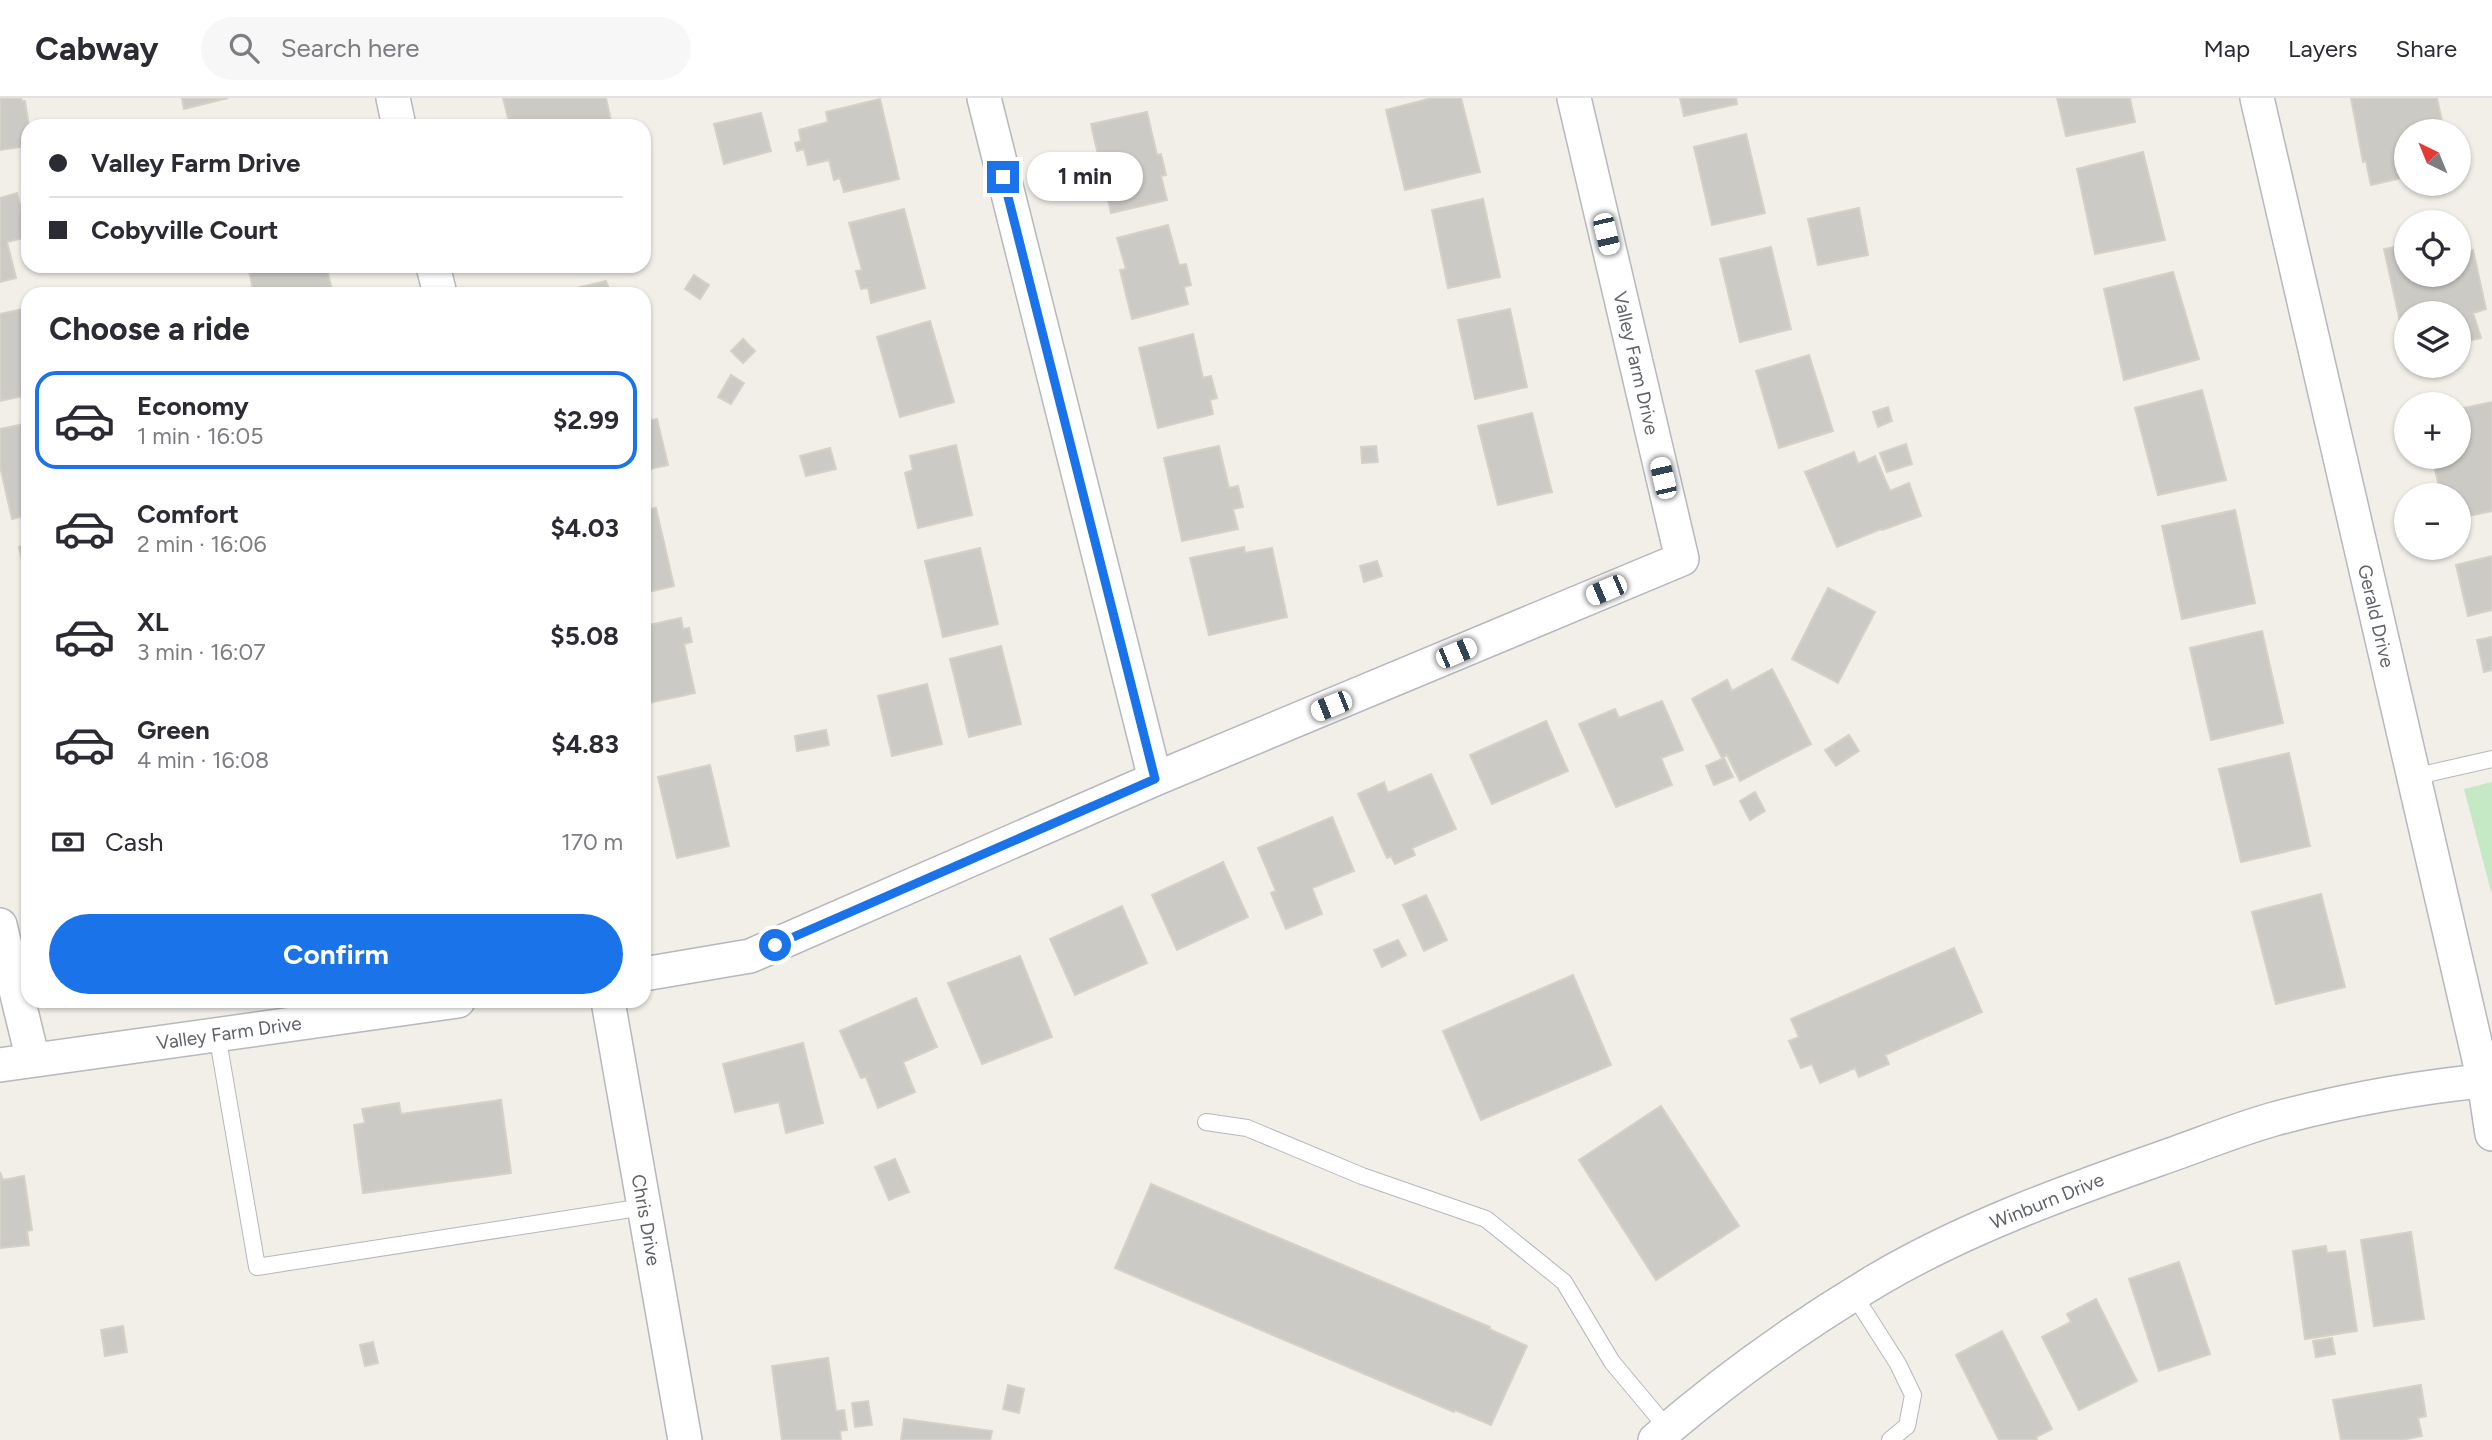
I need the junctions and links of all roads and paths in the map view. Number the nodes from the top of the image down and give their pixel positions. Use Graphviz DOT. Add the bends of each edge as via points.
graph roads {
  1 [pos="393,98"];
  2 [pos="984,98"];
  3 [pos="1574,98"];
  4 [pos="2257,98"];
  5 [pos="398,119"];
  6 [pos="2492,759"];
  7 [pos="2413,777"];
  8 [pos="1155,779"];
  9 [pos="0,925"];
  10 [pos="651,973"];
  11 [pos="407,1008"];
  12 [pos="609,1008"];
  13 [pos="217,1034"];
  14 [pos="33,1060"];
  15 [pos="0,1065"];
  16 [pos="2488,1081"];
  17 [pos="1206,1122"];
  18 [pos="2492,1134"];
  19 [pos="644,1206"];
  20 [pos="1854,1295"];
  21 [pos="1661,1434"];
  22 [pos="685,1440"];
  23 [pos="1890,1440"];
  1 -- 5 [label="street"];
  2 -- 8 [label="street"];
  3 -- 8 [label="street, Valley Farm Drive" via="1682,559"];
  4 -- 7 [label="street, Gerald Drive"];
  6 -- 7 [label="lane"];
  7 -- 16 [label="street, Gerald Drive"];
  8 -- 10 [label="street, Valley Farm Drive" via="750,956"];
  9 -- 14 [label="street"];
  11 -- 13 [label="street, Valley Farm Drive"];
  12 -- 19 [label="street, Chris Drive"];
  13 -- 14 [label="street, Valley Farm Drive"];
  13 -- 19 [label="lane" via="257,1267"];
  14 -- 15 [label="street, Valley Farm Drive"];
  16 -- 18 [label="street, Gerald Drive"];
  16 -- 20 [label="street, Winburn Drive" via="2377,1096 2272,1120 2093,1182 1984,1226"];
  17 -- 21 [label="lane" via="1247,1128 1362,1176 1486,1219 1564,1282"];
  19 -- 22 [label="street, Chris Drive"];
  20 -- 21 [label="street, Winburn Drive" via="1785,1337"];
  20 -- 23 [label="lane" via="1913,1395 1907,1426"];
}
